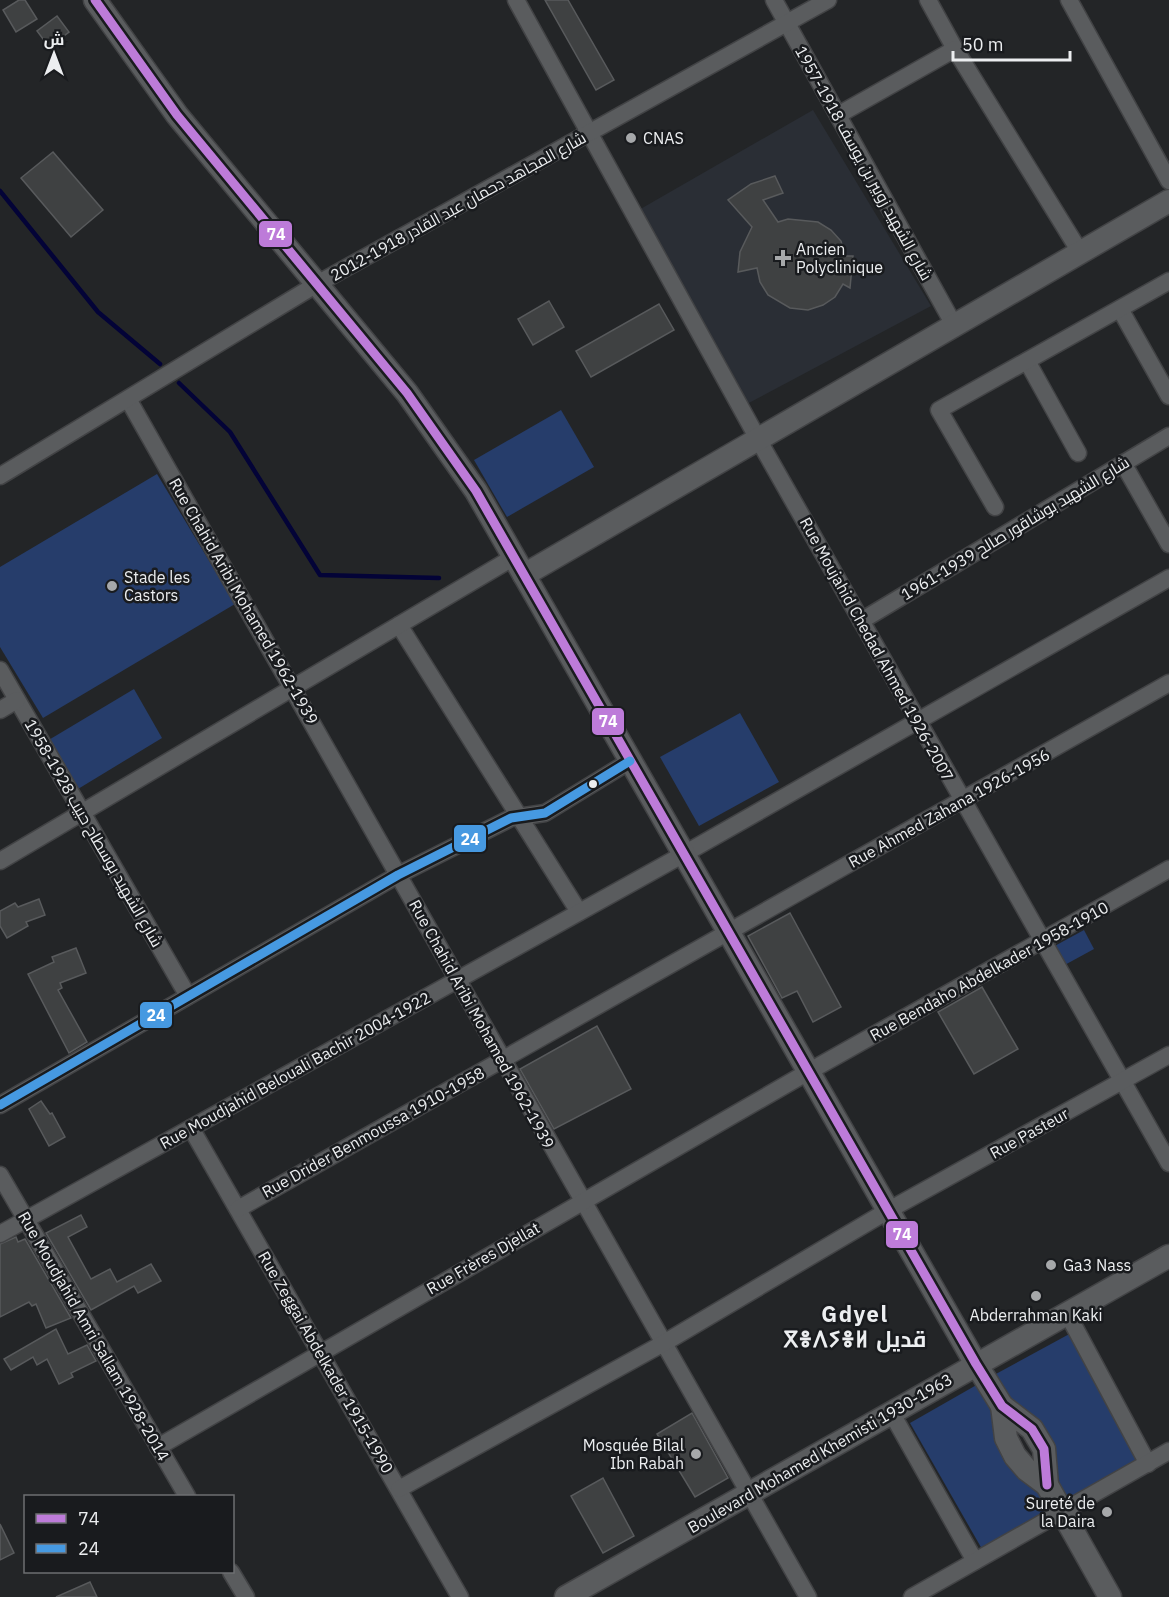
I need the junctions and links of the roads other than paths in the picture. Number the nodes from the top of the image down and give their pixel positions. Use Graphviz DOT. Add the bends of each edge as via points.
graph roads {
  1 [pos="95,0"];
  2 [pos="516,0"];
  3 [pos="774,0"];
  4 [pos="828,0"];
  5 [pos="928,0"];
  6 [pos="1069,0"];
  7 [pos="787,23"];
  8 [pos="956,49"];
  9 [pos="838,115"];
  10 [pos="589,133"];
  11 [pos="1169,181"];
  12 [pos="1169,201"];
  13 [pos="1080,252"];
  14 [pos="1169,281"];
  15 [pos="317,284"];
  16 [pos="1120,309"];
  17 [pos="954,325"];
  18 [pos="1027,361"];
  19 [pos="1169,396"];
  20 [pos="128,399"];
  21 [pos="1169,436"];
  22 [pos="758,439"];
  23 [pos="1078,453"];
  24 [pos="1123,463"];
  25 [pos="0,476"];
  26 [pos="995,507"];
  27 [pos="1169,544"];
  28 [pos="519,566"];
  29 [pos="1169,578"];
  30 [pos="861,621"];
  31 [pos="399,625"];
  32 [pos="0,670"];
  33 [pos="1169,683"];
  34 [pos="294,687"];
  35 [pos="17,700"];
  36 [pos="0,710"];
  37 [pos="918,722"];
  38 [pos="630,761"];
  39 [pos="963,800"];
  40 [pos="82,812"];
  41 [pos="519,817"];
  42 [pos="684,854"];
  43 [pos="0,861"];
  44 [pos="1169,869"];
  45 [pos="398,875"];
  46 [pos="579,912"];
  47 [pos="729,932"];
  48 [pos="1043,942"];
  49 [pos="457,980"];
  50 [pos="188,996"];
  51 [pos="1169,1055"];
  52 [pos="502,1060"];
  53 [pos="808,1072"];
  54 [pos="1124,1080"];
  55 [pos="0,1105"];
  56 [pos="191,1128"];
  57 [pos="1169,1163"];
  58 [pos="0,1175"];
  59 [pos="583,1201"];
  60 [pos="238,1209"];
  61 [pos="889,1210"];
  62 [pos="26,1220"];
  63 [pos="0,1234"];
  64 [pos="1169,1256"];
  65 [pos="1067,1313"];
  66 [pos="664,1343"];
  67 [pos="320,1352"];
  68 [pos="976,1364"];
  69 [pos="891,1412"];
  70 [pos="158,1447"];
  71 [pos="1169,1451"];
  72 [pos="1148,1464"];
  73 [pos="399,1489"];
  74 [pos="750,1493"];
  75 [pos="186,1495"];
  76 [pos="1063,1512"];
  77 [pos="975,1562"];
  78 [pos="232,1573"];
  79 [pos="246,1597"];
  80 [pos="460,1597"];
  81 [pos="566,1597"];
  82 [pos="808,1597"];
  83 [pos="912,1597"];
  84 [pos="1110,1597"];
  1 -- 15 [label="main road" via="177,115"];
  2 -- 10 [label="street, Rue Moujahid Chedad Ahmed 1926-2007"];
  3 -- 7 [label="street, شارع الشهيد زوبير بن يوسف 1918-1957"];
  4 -- 7 [label="street, شارع المجاهد دحمان عبد القادر 1918-2012"];
  5 -- 8 [label="street"];
  6 -- 11 [label="street"];
  7 -- 9 [label="street, شارع الشهيد زوبير بن يوسف 1918-1957"];
  7 -- 10 [label="street, شارع المجاهد دحمان عبد القادر 1918-2012"];
  8 -- 9 [label="street"];
  8 -- 13 [label="street"];
  9 -- 17 [label="street, شارع الشهيد زوبير بن يوسف 1918-1957"];
  10 -- 15 [label="street, شارع المجاهد دحمان عبد القادر 1918-2012"];
  10 -- 22 [label="street, Rue Moujahid Chedad Ahmed 1926-2007"];
  12 -- 13 [label="main road"];
  13 -- 17 [label="main road"];
  14 -- 16 [label="street"];
  15 -- 20 [label="street, شارع المجاهد دحمان عبد القادر 1918-2012"];
  15 -- 28 [label="main road" via="407,393 476,491"];
  16 -- 18 [label="street"];
  16 -- 19 [label="street"];
  17 -- 22 [label="main road"];
  18 -- 23 [label="street"];
  18 -- 26 [label="street" via="939,410"];
  20 -- 25 [label="street, شارع المجاهد دحمان عبد القادر 1918-2012"];
  20 -- 34 [label="street, Rue Chahid Aribi Mohamed 1962-1939"];
  21 -- 24 [label="street, شارع الشهيد بوشاقور صالح 1939-1961"];
  22 -- 28 [label="main road"];
  22 -- 30 [label="street, Rue Moujahid Chedad Ahmed 1926-2007"];
  24 -- 27 [label="street"];
  24 -- 30 [label="street, شارع الشهيد بوشاقور صالح 1939-1961"];
  28 -- 31 [label="street"];
  28 -- 38 [label="main road"];
  29 -- 37 [label="street, Rue Moudjahid Belouali Bachir 2004-1922"];
  30 -- 37 [label="street, Rue Moujahid Chedad Ahmed 1926-2007"];
  31 -- 34 [label="street"];
  31 -- 41 [label="street"];
  32 -- 35 [label="street, شارع الشهيد بوسطاح حبيب 1928-1958"];
  33 -- 39 [label="street, Rue Ahmed Zahana 1926-1956"];
  34 -- 40 [label="street"];
  34 -- 45 [label="street, Rue Chahid Aribi Mohamed 1962-1939"];
  35 -- 36 [label="street"];
  35 -- 40 [label="street, شارع الشهيد بوسطاح حبيب 1928-1958"];
  37 -- 39 [label="street, Rue Moujahid Chedad Ahmed 1926-2007"];
  37 -- 42 [label="street, Rue Moudjahid Belouali Bachir 2004-1922"];
  38 -- 41 [label="street" via="545,813"];
  38 -- 42 [label="main road"];
  39 -- 47 [label="street, Rue Ahmed Zahana 1926-1956"];
  39 -- 48 [label="street, Rue Moujahid Chedad Ahmed 1926-2007"];
  40 -- 43 [label="street"];
  40 -- 50 [label="street, شارع الشهيد بوسطاح حبيب 1928-1958"];
  41 -- 45 [label="street"];
  41 -- 46 [label="street"];
  42 -- 46 [label="street, Rue Moudjahid Belouali Bachir 2004-1922"];
  42 -- 47 [label="main road"];
  44 -- 48 [label="street, Rue Bendaho Abdelkader 1958-1910"];
  45 -- 49 [label="street, Rue Chahid Aribi Mohamed 1962-1939"];
  45 -- 50 [label="street"];
  46 -- 49 [label="street, Rue Moudjahid Belouali Bachir 2004-1922"];
  47 -- 52 [label="street, Rue Drider Benmoussa 1910-1958"];
  47 -- 53 [label="main road"];
  48 -- 53 [label="street, Rue Bendaho Abdelkader 1958-1910"];
  48 -- 54 [label="street, Rue Moujahid Chedad Ahmed 1926-2007"];
  49 -- 52 [label="street, Rue Chahid Aribi Mohamed 1962-1939"];
  49 -- 56 [label="street, Rue Moudjahid Belouali Bachir 2004-1922"];
  50 -- 55 [label="street"];
  51 -- 54 [label="street, Rue Pasteur"];
  52 -- 59 [label="street, Rue Chahid Aribi Mohamed 1962-1939"];
  52 -- 60 [label="street, Rue Drider Benmoussa 1910-1958"];
  53 -- 59 [label="street, Rue Frères Djellat"];
  53 -- 61 [label="main road"];
  54 -- 57 [label="street, Rue Moujahid Chedad Ahmed 1926-2007"];
  54 -- 61 [label="street, Rue Pasteur"];
  56 -- 60 [label="street, Rue Zeggai Abdelkader 1915-1990"];
  56 -- 62 [label="street, Rue Moudjahid Belouali Bachir 2004-1922"];
  58 -- 62 [label="street, Rue Moudjahid Amri Sallam 1928-2014"];
  59 -- 66 [label="street, Rue Chahid Aribi Mohamed 1962-1939"];
  59 -- 67 [label="street, Rue Frères Djellat"];
  60 -- 67 [label="street, Rue Zeggai Abdelkader 1915-1990"];
  61 -- 66 [label="street, Rue Pasteur"];
  61 -- 68 [label="main road"];
  62 -- 63 [label="street, Rue Moudjahid Belouali Bachir 2004-1922"];
  62 -- 70 [label="street, Rue Moudjahid Amri Sallam 1928-2014"];
  64 -- 65 [label="main road, Boulevard Mohamed Khemisti 1930-1963"];
  65 -- 68 [label="main road, Boulevard Mohamed Khemisti 1930-1963"];
  65 -- 72 [label="street"];
  66 -- 73 [label="street, Rue Pasteur"];
  66 -- 74 [label="street, Rue Chahid Aribi Mohamed 1962-1939"];
  67 -- 70 [label="street, Rue Frères Djellat"];
  67 -- 73 [label="street, Rue Zeggai Abdelkader 1915-1990"];
  68 -- 69 [label="main road, Boulevard Mohamed Khemisti 1930-1963"];
  68 -- 76 [label="main road" via="1002,1406 1006,1438 1015,1456 1047,1485"];
  69 -- 74 [label="main road, Boulevard Mohamed Khemisti 1930-1963"];
  69 -- 77 [label="street"];
  70 -- 75 [label="street, Rue Moudjahid Amri Sallam 1928-2014"];
  71 -- 72 [label="street"];
  72 -- 76 [label="street"];
  73 -- 80 [label="street, Rue Zeggai Abdelkader 1915-1990"];
  74 -- 81 [label="main road, Boulevard Mohamed Khemisti 1930-1963"];
  74 -- 82 [label="street, Rue Chahid Aribi Mohamed 1962-1939"];
  76 -- 77 [label="street"];
  76 -- 84 [label="main road"];
  77 -- 83 [label="street"];
  78 -- 79 [label="street"];
}
